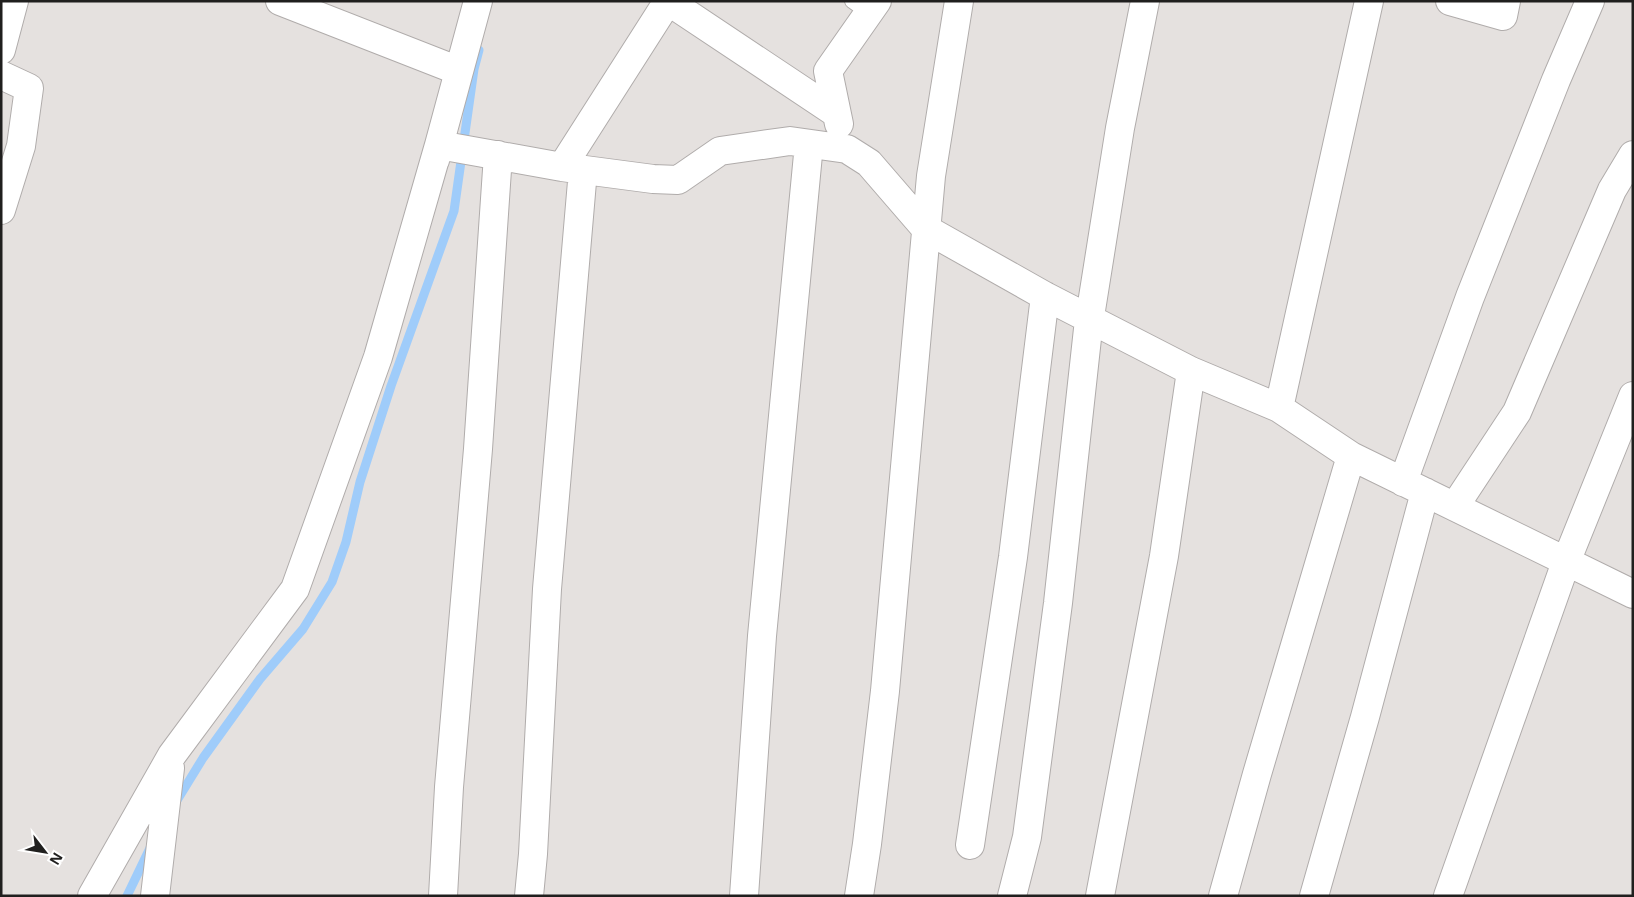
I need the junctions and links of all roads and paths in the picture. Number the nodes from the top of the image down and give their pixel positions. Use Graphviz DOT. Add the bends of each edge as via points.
graph roads {
  1 [pos="14,1"];
  2 [pos="280,1"];
  3 [pos="478,1"];
  4 [pos="668,1"];
  5 [pos="959,1"];
  6 [pos="1145,1"];
  7 [pos="1369,1"];
  8 [pos="1450,1"];
  9 [pos="1506,1"];
  10 [pos="1590,1"];
  11 [pos="866,5"];
  12 [pos="1,50"];
  13 [pos="459,71"];
  14 [pos="1,75"];
  15 [pos="836,113"];
  16 [pos="810,144"];
  17 [pos="847,149"];
  18 [pos="498,155"];
  19 [pos="1633,155"];
  20 [pos="435,160"];
  21 [pos="573,168"];
  22 [pos="1,210"];
  23 [pos="926,229"];
  24 [pos="1045,296"];
  25 [pos="1090,319"];
  26 [pos="1190,372"];
  27 [pos="1633,396"];
  28 [pos="1279,408"];
  29 [pos="1351,456"];
  30 [pos="1414,487"];
  31 [pos="1454,506"];
  32 [pos="1566,562"];
  33 [pos="1633,594"];
  34 [pos="172,755"];
  35 [pos="970,845"];
  36 [pos="92,896"];
  37 [pos="155,896"];
  38 [pos="443,896"];
  39 [pos="529,896"];
  40 [pos="744,896"];
  41 [pos="859,896"];
  42 [pos="1012,896"];
  43 [pos="1100,896"];
  44 [pos="1223,896"];
  45 [pos="1314,896"];
  46 [pos="1448,896"];
  1 -- 12 [label="street"];
  2 -- 13 [label="street"];
  3 -- 13 [label="street"];
  4 -- 15 [label="street"];
  4 -- 21 [label="street"];
  5 -- 23 [label="street" via="931,176"];
  6 -- 25 [label="street" via="1120,128"];
  7 -- 28 [label="street"];
  8 -- 9 [label="street" via="1503,16"];
  10 -- 30 [label="street" via="1470,297"];
  11 -- 15 [label="street" via="828,71"];
  13 -- 20 [label="street"];
  14 -- 22 [label="street" via="29,88 21,146"];
  15 -- 17 [label="street"];
  16 -- 17 [label="street"];
  16 -- 21 [label="street" via="790,142 720,151 678,180"];
  16 -- 40 [label="street" via="762,636"];
  17 -- 23 [label="street" via="869,163"];
  18 -- 20 [label="street" via="439,145"];
  18 -- 21 [label="street"];
  18 -- 38 [label="street" via="477,458 448,786"];
  19 -- 31 [label="street" via="1612,190 1517,412"];
  20 -- 34 [label="street" via="378,357 294,589"];
  21 -- 39 [label="street"];
  23 -- 24 [label="street"];
  23 -- 41 [label="street" via="885,691"];
  24 -- 25 [label="street"];
  24 -- 35 [label="street" via="1013,557"];
  25 -- 26 [label="street"];
  25 -- 42 [label="street" via="1058,603 1028,828"];
  26 -- 28 [label="street"];
  26 -- 43 [label="street" via="1164,556"];
  27 -- 32 [label="street"];
  28 -- 29 [label="street"];
  29 -- 30 [label="street"];
  29 -- 44 [label="street"];
  30 -- 31 [label="street"];
  30 -- 45 [label="street" via="1364,717"];
  31 -- 32 [label="street"];
  32 -- 33 [label="street"];
  32 -- 46 [label="street"];
  34 -- 36 [label="street"];
  34 -- 37 [label="street"];
}
